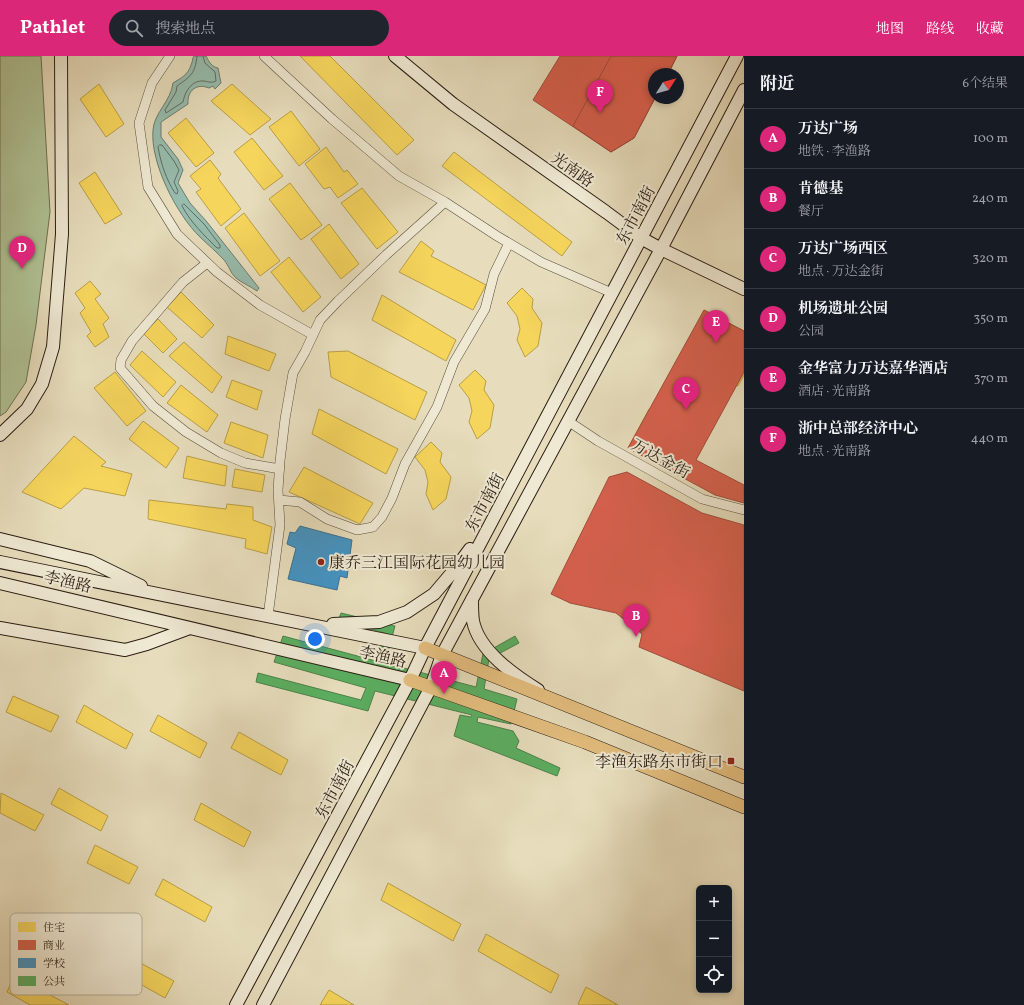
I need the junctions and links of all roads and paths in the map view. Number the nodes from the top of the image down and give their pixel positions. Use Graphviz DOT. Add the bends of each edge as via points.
graph roads {
  1 [pos="61,56"];
  2 [pos="170,56"];
  3 [pos="264,56"];
  4 [pos="395,56"];
  5 [pos="737,56"];
  6 [pos="744,90"];
  7 [pos="445,202"];
  8 [pos="641,238"];
  9 [pos="509,243"];
  10 [pos="661,249"];
  11 [pos="207,263"];
  12 [pos="744,289"];
  13 [pos="612,293"];
  14 [pos="313,335"];
  15 [pos="568,421"];
  16 [pos="0,435"];
  17 [pos="280,469"];
  18 [pos="279,500"];
  19 [pos="744,510"];
  20 [pos="494,516"];
  21 [pos="0,539"];
  22 [pos="0,562"];
  23 [pos="0,583"];
  24 [pos="157,594"];
  25 [pos="472,598"];
  26 [pos="268,616"];
  27 [pos="309,624"];
  28 [pos="0,628"];
  29 [pos="190,628"];
  30 [pos="424,648"];
  31 [pos="442,655"];
  32 [pos="410,680"];
  33 [pos="431,687"];
  34 [pos="556,701"];
  35 [pos="744,777"];
  36 [pos="744,807"];
  37 [pos="236,1005"];
  38 [pos="263,1005"];
  1 -- 16 [label="main road" via="62,234 53,347 42,384 27,409"];
  2 -- 11 [label="street" via="152,83 139,123 148,187 177,234"];
  3 -- 7 [label="street" via="399,176"];
  4 -- 8 [label="main road, 光南路" via="454,104"];
  5 -- 8 [label="main road, 东市南街"];
  6 -- 10 [label="main road"];
  7 -- 9 [label="street"];
  7 -- 14 [label="street" via="338,301 320,320"];
  8 -- 10 [label="main road, 光南路"];
  8 -- 13 [label="main road, 东市南街"];
  9 -- 13 [label="street" via="541,262"];
  9 -- 18 [label="street" via="494,274 485,309 454,362 437,407 406,464 382,517 372,527 357,530 327,519 300,502"];
  10 -- 12 [label="main road, 光南路"];
  10 -- 15 [label="main road"];
  11 -- 14 [label="street" via="260,305"];
  11 -- 17 [label="street" via="183,282 132,341 120,360 120,368 153,406 186,432 221,453 245,463"];
  13 -- 20 [label="main road, 东市南街"];
  14 -- 17 [label="street" via="293,373"];
  15 -- 19 [label="street, 万达金街" via="598,441 702,499"];
  15 -- 25 [label="main road"];
  17 -- 18 [label="street"];
  18 -- 26 [label="street" via="280,525"];
  20 -- 27 [label="main road" via="434,594 407,612 379,622"];
  20 -- 30 [label="main road, 东市南街"];
  21 -- 24 [label="main road" via="90,560"];
  22 -- 24 [label="main road, 李渔路"];
  23 -- 29 [label="main road, 李渔路"];
  24 -- 26 [label="main road, 李渔路"];
  25 -- 31 [label="main road"];
  25 -- 34 [label="main road" via="473,620 477,634 492,654 516,676"];
  26 -- 27 [label="main road, 李渔路"];
  27 -- 30 [label="main road, 李渔路"];
  28 -- 29 [label="main road" via="124,650"];
  29 -- 32 [label="main road, 李渔路"];
  30 -- 31 [label="main road, 李渔路"];
  30 -- 32 [label="main road, 东市南街"];
  31 -- 33 [label="main road"];
  31 -- 34 [label="main road, 李渔路"];
  32 -- 33 [label="main road, 李渔路"];
  32 -- 37 [label="main road, 东市南街"];
  33 -- 36 [label="main road, 李渔路" via="585,742"];
  33 -- 38 [label="main road"];
  34 -- 35 [label="main road, 李渔路"];
}
